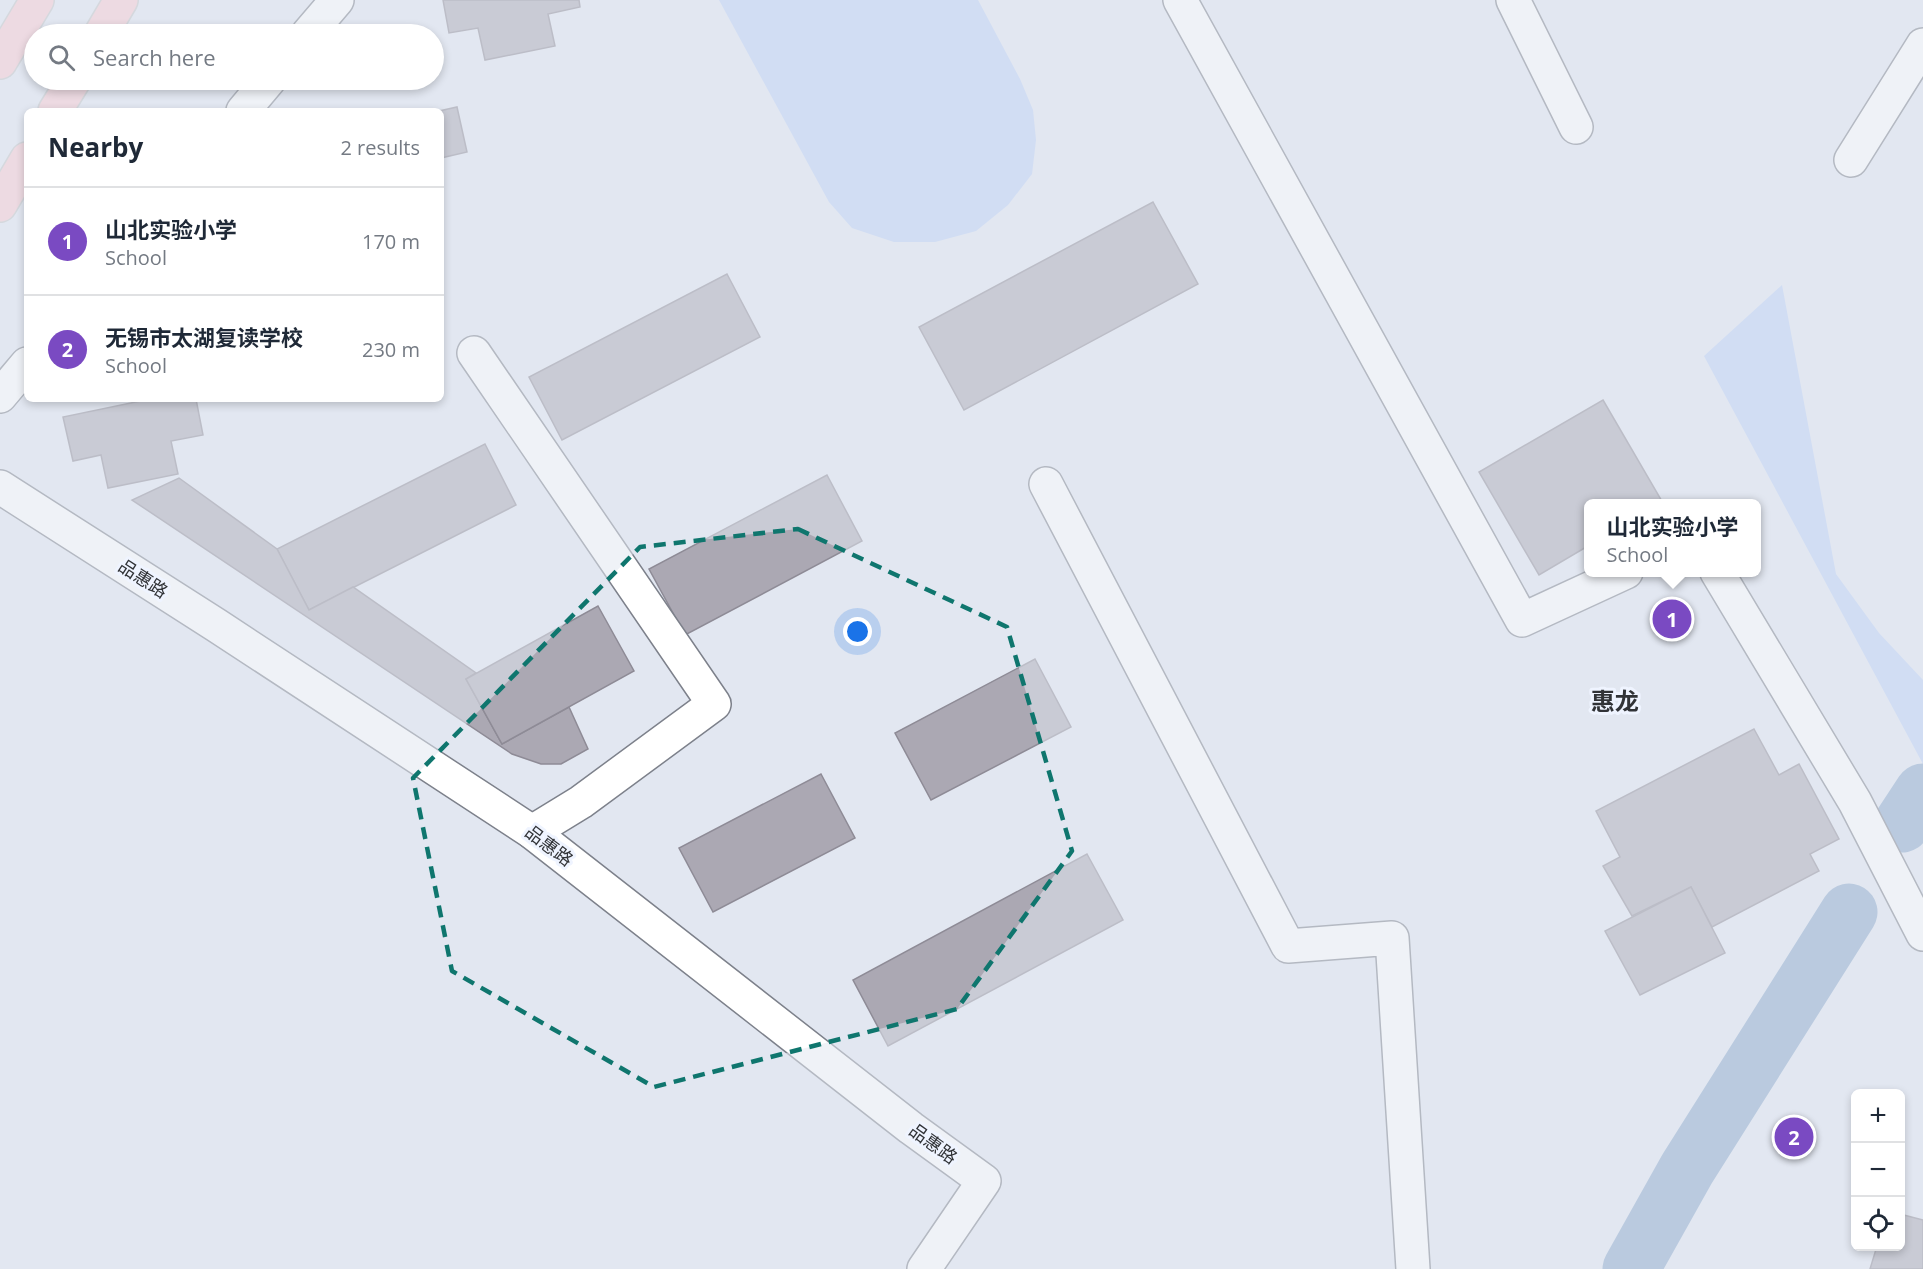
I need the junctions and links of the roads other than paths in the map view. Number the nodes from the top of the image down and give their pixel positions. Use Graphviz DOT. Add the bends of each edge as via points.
graph roads {
  1 [pos="37,0"];
  2 [pos="121,0"];
  3 [pos="337,0"];
  4 [pos="1180,0"];
  5 [pos="1513,0"];
  6 [pos="106,24"];
  7 [pos="317,24"];
  8 [pos="1923,45"];
  9 [pos="0,62"];
  10 [pos="68,90"];
  11 [pos="261,90"];
  12 [pos="57,108"];
  13 [pos="246,108"];
  14 [pos="1576,127"];
  15 [pos="1851,159"];
  16 [pos="24,164"];
  17 [pos="0,205"];
  18 [pos="474,353"];
  19 [pos="24,368"];
  20 [pos="0,396"];
  21 [pos="1046,484"];
  22 [pos="0,487"];
  23 [pos="1617,577"];
  24 [pos="1719,577"];
  25 [pos="532,832"];
  26 [pos="1923,934"];
  27 [pos="924,1269"];
  28 [pos="1413,1269"];
  1 -- 9 [label="main road"];
  2 -- 6 [label="main road"];
  3 -- 7 [label="street"];
  4 -- 23 [label="street" via="1522,620"];
  5 -- 14 [label="street"];
  8 -- 15 [label="street"];
  10 -- 12 [label="main road"];
  11 -- 13 [label="street"];
  16 -- 17 [label="main road"];
  18 -- 25 [label="street" via="714,704 581,802"];
  19 -- 20 [label="street"];
  21 -- 28 [label="street" via="1288,946 1392,938"];
  22 -- 25 [label="street, 品惠路"];
  24 -- 26 [label="street" via="1855,802"];
  25 -- 27 [label="street, 品惠路" via="984,1181"];
}
